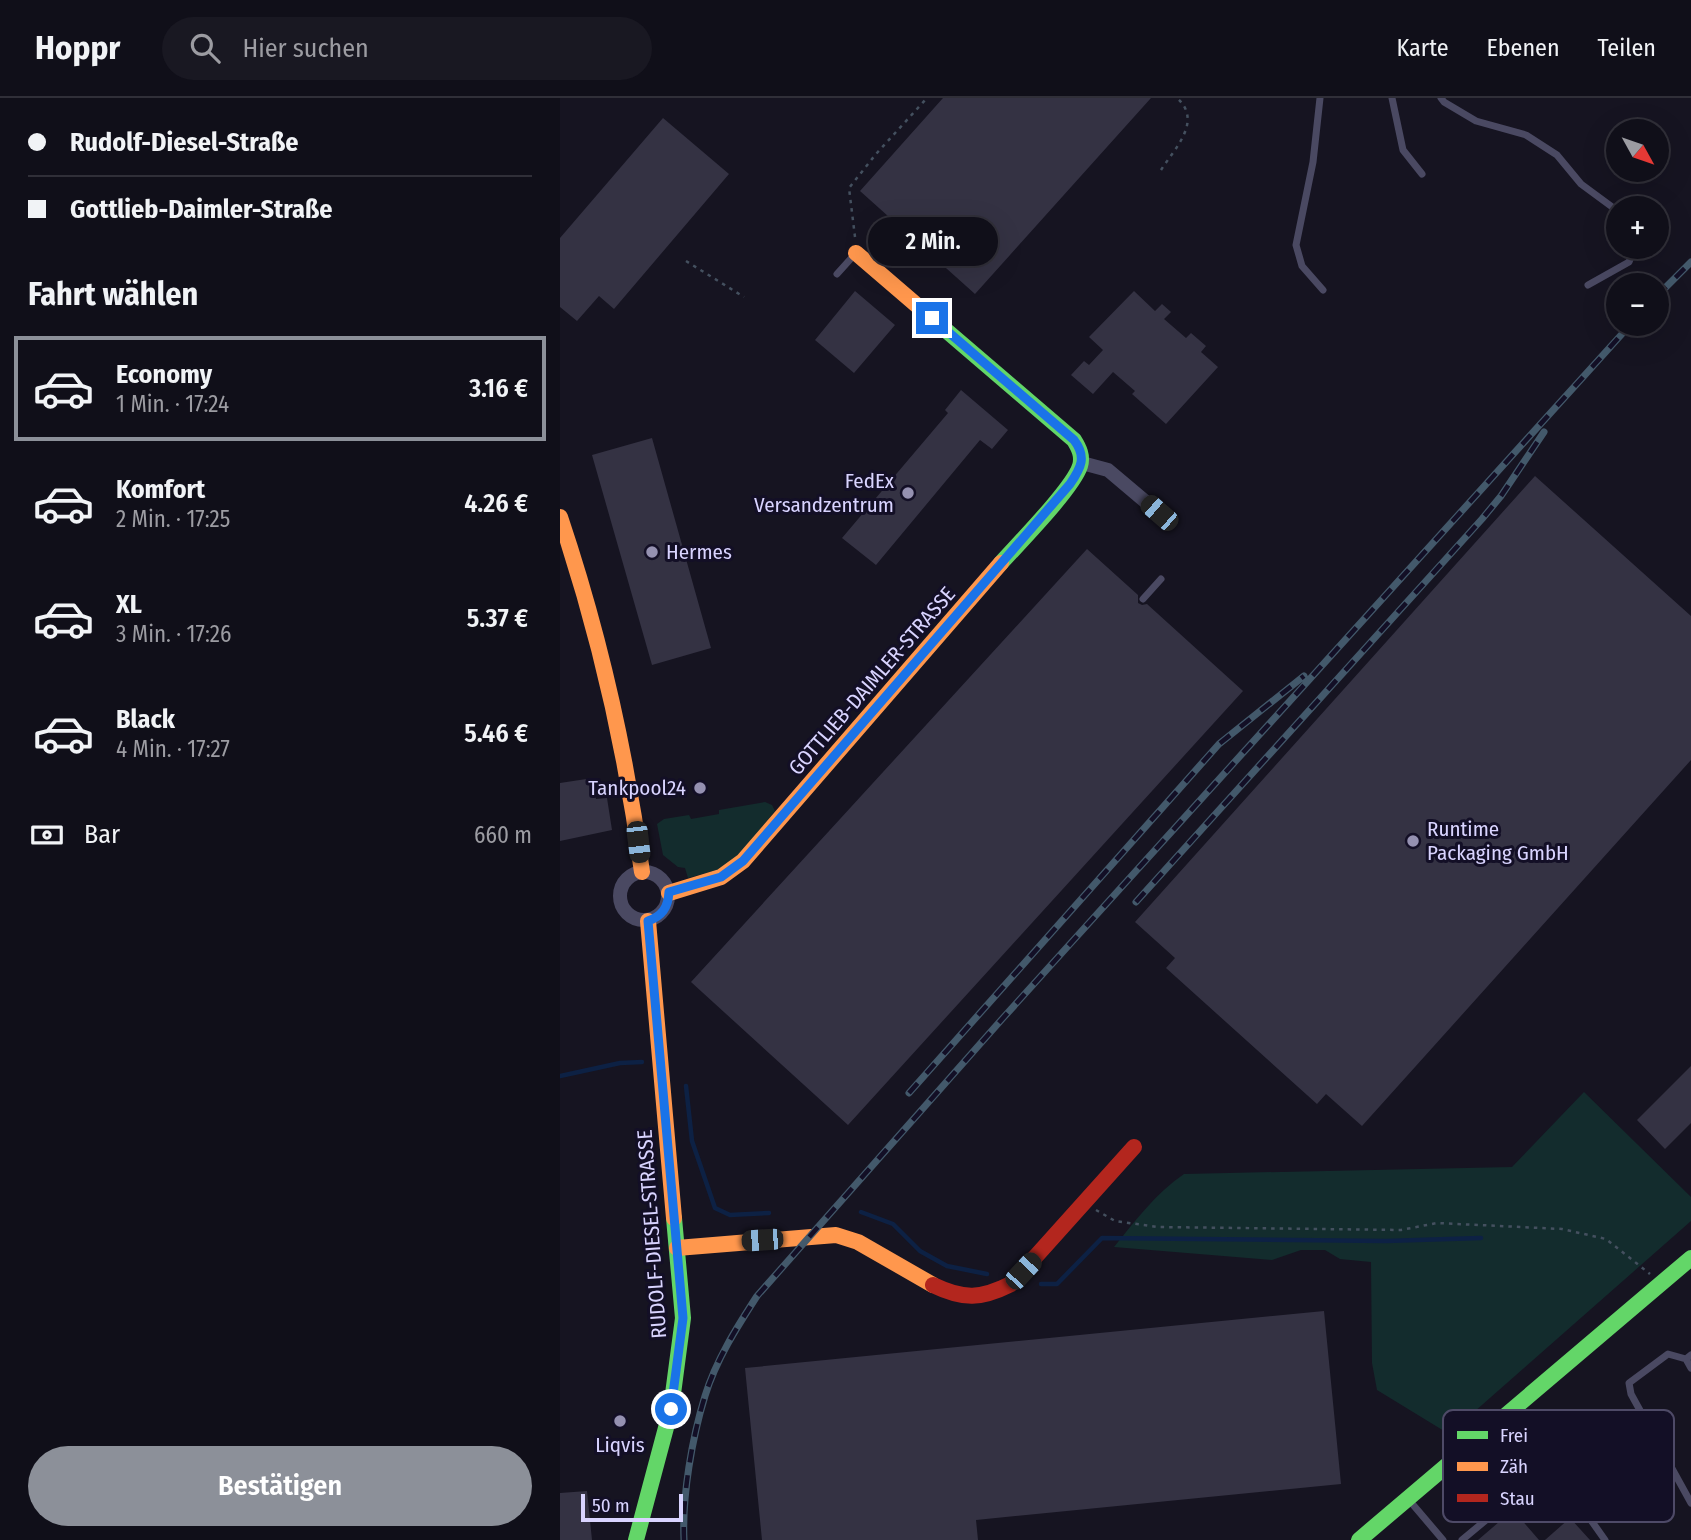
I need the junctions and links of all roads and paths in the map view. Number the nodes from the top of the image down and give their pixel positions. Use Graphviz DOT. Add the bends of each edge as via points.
graph roads {
  1 [pos="927,98"];
  2 [pos="1177,98"];
  3 [pos="1320,98"];
  4 [pos="1392,98"];
  5 [pos="1441,98"];
  6 [pos="1161,170"];
  7 [pos="1422,174"];
  8 [pos="1606,202"];
  9 [pos="856,253"];
  10 [pos="1630,259"];
  11 [pos="686,261"];
  12 [pos="837,274"];
  13 [pos="1588,285"];
  14 [pos="1322,290"];
  15 [pos="744,297"];
  16 [pos="1082,463"];
  17 [pos="1159,513"];
  18 [pos="560,517"];
  19 [pos="1161,579"];
  20 [pos="1143,600"];
  21 [pos="642,872"];
  22 [pos="669,892"];
  23 [pos="648,921"];
  24 [pos="1134,1147"];
  25 [pos="1084,1203"];
  26 [pos="677,1248"];
  27 [pos="1691,1258"];
  28 [pos="1662,1283"];
  29 [pos="1689,1357"];
  30 [pos="1691,1368"];
  31 [pos="1512,1410"];
  32 [pos="1640,1410"];
  33 [pos="1443,1469"];
  34 [pos="1674,1472"];
  35 [pos="1408,1499"];
  36 [pos="1691,1503"];
  37 [pos="1484,1522"];
  38 [pos="1592,1522"];
  39 [pos="636,1540"];
  40 [pos="1359,1540"];
  41 [pos="1443,1540"];
  42 [pos="1462,1540"];
  43 [pos="1605,1540"];
  1 -- 9 [label="path" via="849,188"];
  2 -- 6 [label="path" via="1188,111 1188,128"];
  3 -- 14 [label="lane" via="1296,245 1302,266"];
  4 -- 7 [label="lane" via="1403,150"];
  5 -- 8 [label="lane" via="1476,121 1526,135 1557,155 1581,184"];
  9 -- 12 [label="lane"];
  9 -- 16 [label="street" via="1074,440 1083,455"];
  10 -- 13 [label="lane"];
  11 -- 15 [label="path"];
  16 -- 17 [label="street" via="1108,470"];
  16 -- 22 [label="street, GOTTLIEB-DAIMLER-STRASSE" via="1070,484 743,861 721,877"];
  18 -- 21 [label="street" via="610,685"];
  19 -- 20 [label="lane"];
  21 -- 22 [label="street" via="659,877"];
  21 -- 23 [label="street" via="623,885 620,900 627,914"];
  22 -- 23 [label="street" via="664,911"];
  23 -- 26 [label="street, RUDOLF-DIESEL-STRASSE"];
  24 -- 25 [label="street"];
  25 -- 26 [label="street" via="1011,1284 986,1297 943,1290 859,1242 836,1235"];
  25 -- 28 [label="path" via="1115,1221 1158,1227 1401,1230 1437,1223 1562,1229 1606,1239"];
  26 -- 39 [label="street, RUDOLF-DIESEL-STRASSE" via="683,1318 679,1363"];
  27 -- 28 [label="street"];
  28 -- 31 [label="street"];
  29 -- 30 [label="lane"];
  29 -- 32 [label="lane" via="1668,1354 1629,1383"];
  33 -- 35 [label="street"];
  34 -- 36 [label="lane"];
  35 -- 40 [label="street"];
  35 -- 41 [label="lane"];
  37 -- 42 [label="lane"];
  38 -- 43 [label="lane"];
}
